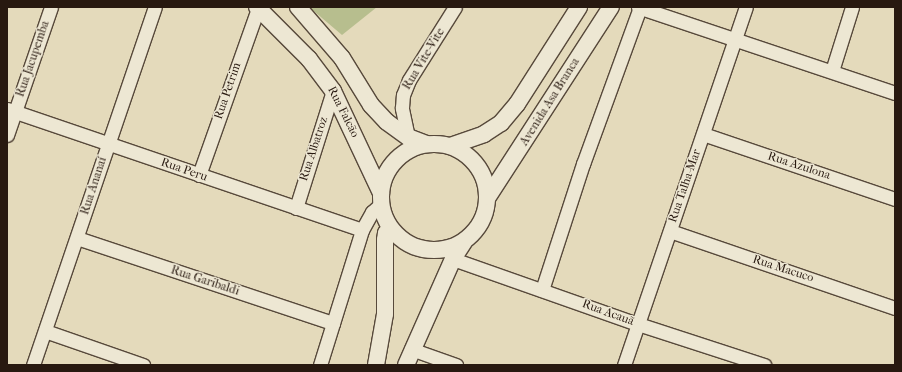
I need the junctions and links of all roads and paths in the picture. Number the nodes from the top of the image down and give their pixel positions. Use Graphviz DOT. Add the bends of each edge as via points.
graph roads {
  1 [pos="51,7"];
  2 [pos="155,7"];
  3 [pos="257,7"];
  4 [pos="298,7"];
  5 [pos="455,7"];
  6 [pos="579,7"];
  7 [pos="610,7"];
  8 [pos="639,7"];
  9 [pos="746,7"];
  10 [pos="852,7"];
  11 [pos="737,38"];
  12 [pos="832,71"];
  13 [pos="333,91"];
  14 [pos="895,93"];
  15 [pos="11,110"];
  16 [pos="703,134"];
  17 [pos="7,135"];
  18 [pos="408,137"];
  19 [pos="108,144"];
  20 [pos="426,144"];
  21 [pos="450,146"];
  22 [pos="199,175"];
  23 [pos="488,197"];
  24 [pos="381,199"];
  25 [pos="895,199"];
  26 [pos="296,208"];
  27 [pos="390,229"];
  28 [pos="362,230"];
  29 [pos="670,231"];
  30 [pos="77,238"];
  31 [pos="465,241"];
  32 [pos="453,259"];
  33 [pos="542,290"];
  34 [pos="895,308"];
  35 [pos="333,323"];
  36 [pos="638,324"];
  37 [pos="45,331"];
  38 [pos="412,349"];
  39 [pos="728,359"];
  40 [pos="33,365"];
  41 [pos="143,365"];
  42 [pos="320,365"];
  43 [pos="376,365"];
  44 [pos="406,365"];
  45 [pos="456,365"];
  46 [pos="624,365"];
  47 [pos="764,365"];
  1 -- 15 [label="street, Rua Jacupemba"];
  2 -- 19 [label="street, Rua Ananaí"];
  3 -- 13 [label="street, Rua Falcão" via="309,59"];
  3 -- 22 [label="street, Rua Petrim"];
  4 -- 18 [label="street" via="342,58 371,105 387,122"];
  5 -- 18 [label="street, Rua Vite-Vite" via="409,80 403,95 402,108"];
  6 -- 21 [label="street" via="518,104 501,123 484,134"];
  7 -- 23 [label="street, Avenida Asa Branca"];
  8 -- 11 [label="street"];
  8 -- 33 [label="street" via="583,164"];
  9 -- 11 [label="street, Rua Talha-Mar"];
  10 -- 12 [label="street"];
  11 -- 12 [label="street"];
  11 -- 16 [label="street, Rua Talha-Mar"];
  12 -- 14 [label="street"];
  13 -- 24 [label="street, Rua Falcão"];
  13 -- 26 [label="street, Rua Albatroz"];
  15 -- 17 [label="street, Rua Jacupemba"];
  15 -- 19 [label="street, Rua Peru"];
  16 -- 25 [label="street, Rua Azulona"];
  16 -- 29 [label="street, Rua Talha-Mar"];
  18 -- 20 [label="street"];
  19 -- 22 [label="street, Rua Peru"];
  19 -- 30 [label="street, Rua Ananaí"];
  20 -- 21 [label="street"];
  20 -- 24 [label="street" via="412,148 390,166"];
  21 -- 23 [label="street" via="466,154 478,166 486,181"];
  22 -- 26 [label="street, Rua Peru"];
  23 -- 31 [label="street" via="486,214"];
  24 -- 27 [label="street"];
  24 -- 28 [label="street"];
  26 -- 28 [label="street, Rua Peru"];
  27 -- 31 [label="street" via="402,240 417,248 428,250 450,248"];
  27 -- 43 [label="street" via="385,240 385,314"];
  28 -- 35 [label="street"];
  29 -- 34 [label="street, Rua Macuco"];
  29 -- 36 [label="street, Rua Talha-Mar"];
  30 -- 35 [label="street, Rua Garibaldi"];
  30 -- 37 [label="street, Rua Ananaí"];
  31 -- 32 [label="street"];
  32 -- 33 [label="street, Rua Acauã"];
  32 -- 38 [label="street"];
  33 -- 36 [label="street, Rua Acauã"];
  35 -- 42 [label="street"];
  36 -- 39 [label="street, Rua Acauã"];
  36 -- 46 [label="street, Rua Talha-Mar"];
  37 -- 40 [label="street, Rua Ananaí"];
  37 -- 41 [label="street"];
  38 -- 44 [label="street"];
  38 -- 45 [label="street"];
  39 -- 47 [label="street, Rua Acauã"];
}
